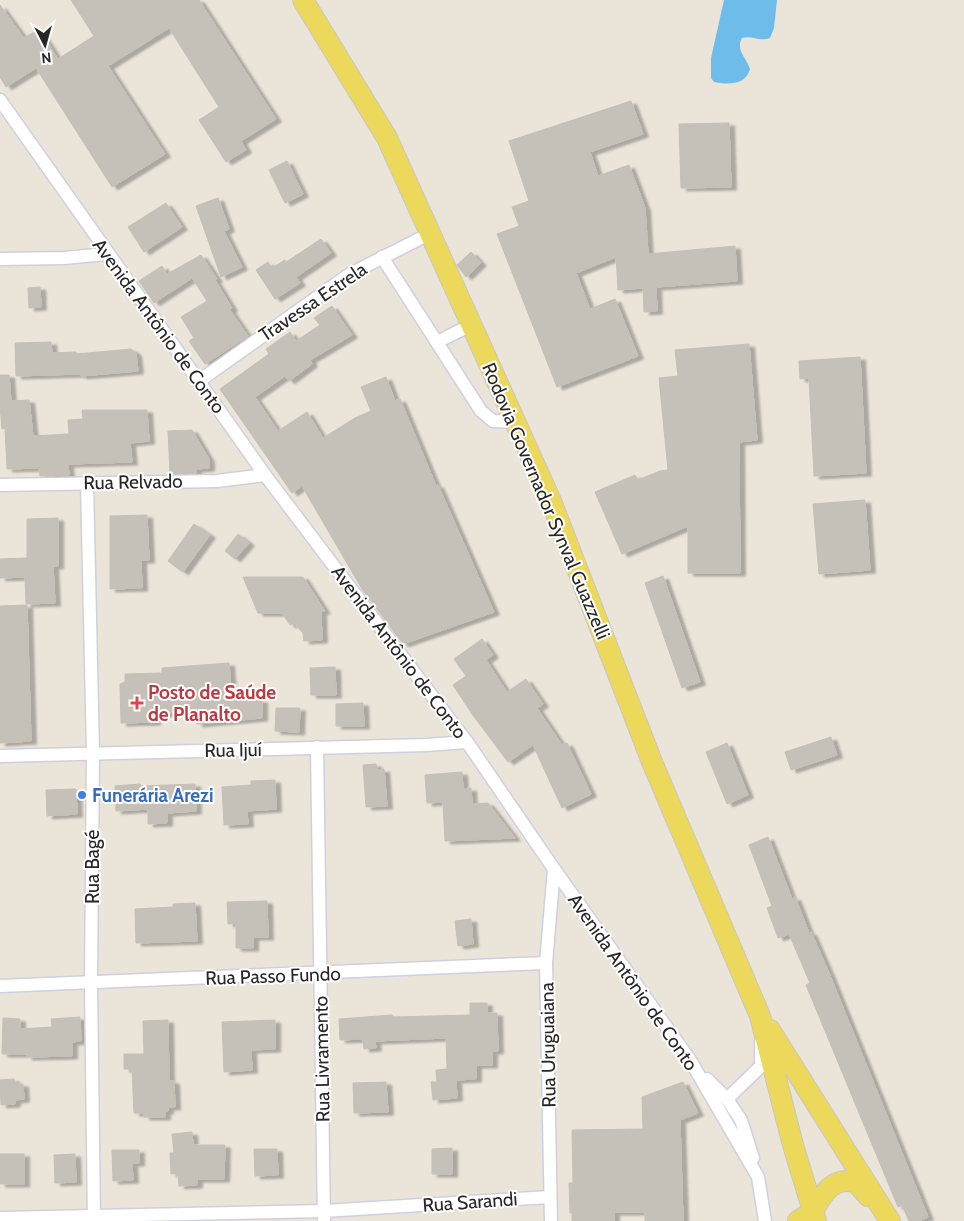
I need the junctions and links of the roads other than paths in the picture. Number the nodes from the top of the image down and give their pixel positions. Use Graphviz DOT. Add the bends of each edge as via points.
graph roads {
  1 [pos="303,0"];
  2 [pos="0,100"];
  3 [pos="432,233"];
  4 [pos="106,254"];
  5 [pos="382,257"];
  6 [pos="0,258"];
  7 [pos="471,325"];
  8 [pos="437,342"];
  9 [pos="199,381"];
  10 [pos="514,422"];
  11 [pos="265,475"];
  12 [pos="87,483"];
  13 [pos="0,485"];
  14 [pos="467,742"];
  15 [pos="317,747"];
  16 [pos="93,753"];
  17 [pos="0,756"];
  18 [pos="554,869"];
  19 [pos="546,964"];
  20 [pos="321,974"];
  21 [pos="91,983"];
  22 [pos="0,986"];
  23 [pos="760,1016"];
  24 [pos="690,1060"];
  25 [pos="727,1100"];
  26 [pos="758,1177"];
  27 [pos="550,1197"];
  28 [pos="324,1216"];
  29 [pos="809,1217"];
  30 [pos="0,1218"];
  31 [pos="94,1218"];
  32 [pos="551,1221"];
  33 [pos="765,1221"];
  34 [pos="889,1221"];
  1 -- 3 [label="main road, Rodovia Governador Synval Guazzelli" via="387,138"];
  2 -- 4 [label="street, Avenida Antônio de Conto"];
  3 -- 5 [label="street, Travessa Estrela"];
  3 -- 7 [label="main road, Rodovia Governador Synval Guazzelli"];
  4 -- 6 [label="street"];
  4 -- 9 [label="street, Avenida Antônio de Conto"];
  5 -- 8 [label="street"];
  5 -- 9 [label="street, Travessa Estrela" via="350,274"];
  7 -- 8 [label="street"];
  7 -- 10 [label="main road, Rodovia Governador Synval Guazzelli"];
  8 -- 10 [label="street" via="487,418"];
  9 -- 11 [label="street, Avenida Antônio de Conto"];
  10 -- 23 [label="main road, Rodovia Governador Synval Guazzelli" via="551,501 652,762"];
  11 -- 12 [label="street, Rua Relvado" via="217,480"];
  11 -- 14 [label="street, Avenida Antônio de Conto"];
  12 -- 13 [label="street, Rua Relvado"];
  12 -- 16 [label="street, Rua Bagé"];
  14 -- 15 [label="street, Rua Ijuí"];
  14 -- 18 [label="street, Avenida Antônio de Conto"];
  15 -- 16 [label="street, Rua Ijuí"];
  15 -- 20 [label="street, Rua Livramento"];
  16 -- 17 [label="street, Rua Ijuí"];
  16 -- 21 [label="street, Rua Bagé"];
  18 -- 19 [label="street, Rua Uruguaiana"];
  18 -- 24 [label="street, Avenida Antônio de Conto"];
  19 -- 20 [label="street, Rua Passo Fundo"];
  19 -- 27 [label="street, Rua Uruguaiana"];
  20 -- 21 [label="street, Rua Passo Fundo"];
  20 -- 28 [label="street, Rua Livramento"];
  21 -- 22 [label="street, Rua Passo Fundo"];
  21 -- 31 [label="street, Rua Bagé"];
  23 -- 25 [label="street" via="761,1066"];
  23 -- 29 [label="main road, Rodovia Governador Synval Guazzelli"];
  23 -- 34 [label="main road, Rodovia Governador Synval Guazzelli"];
  24 -- 25 [label="street"];
  24 -- 26 [label="street, Avenida Antônio de Conto"];
  25 -- 26 [label="street" via="741,1120"];
  26 -- 33 [label="street, Avenida Antônio de Conto"];
  27 -- 28 [label="street, Rua Sarandi"];
  27 -- 32 [label="street, Rua Uruguaiana"];
  28 -- 31 [label="street, Rua Sarandi"];
  29 -- 34 [label="main road" via="816,1203 834,1184 844,1180 856,1182"];
  30 -- 31 [label="street, Rua Sarandi"];
}
